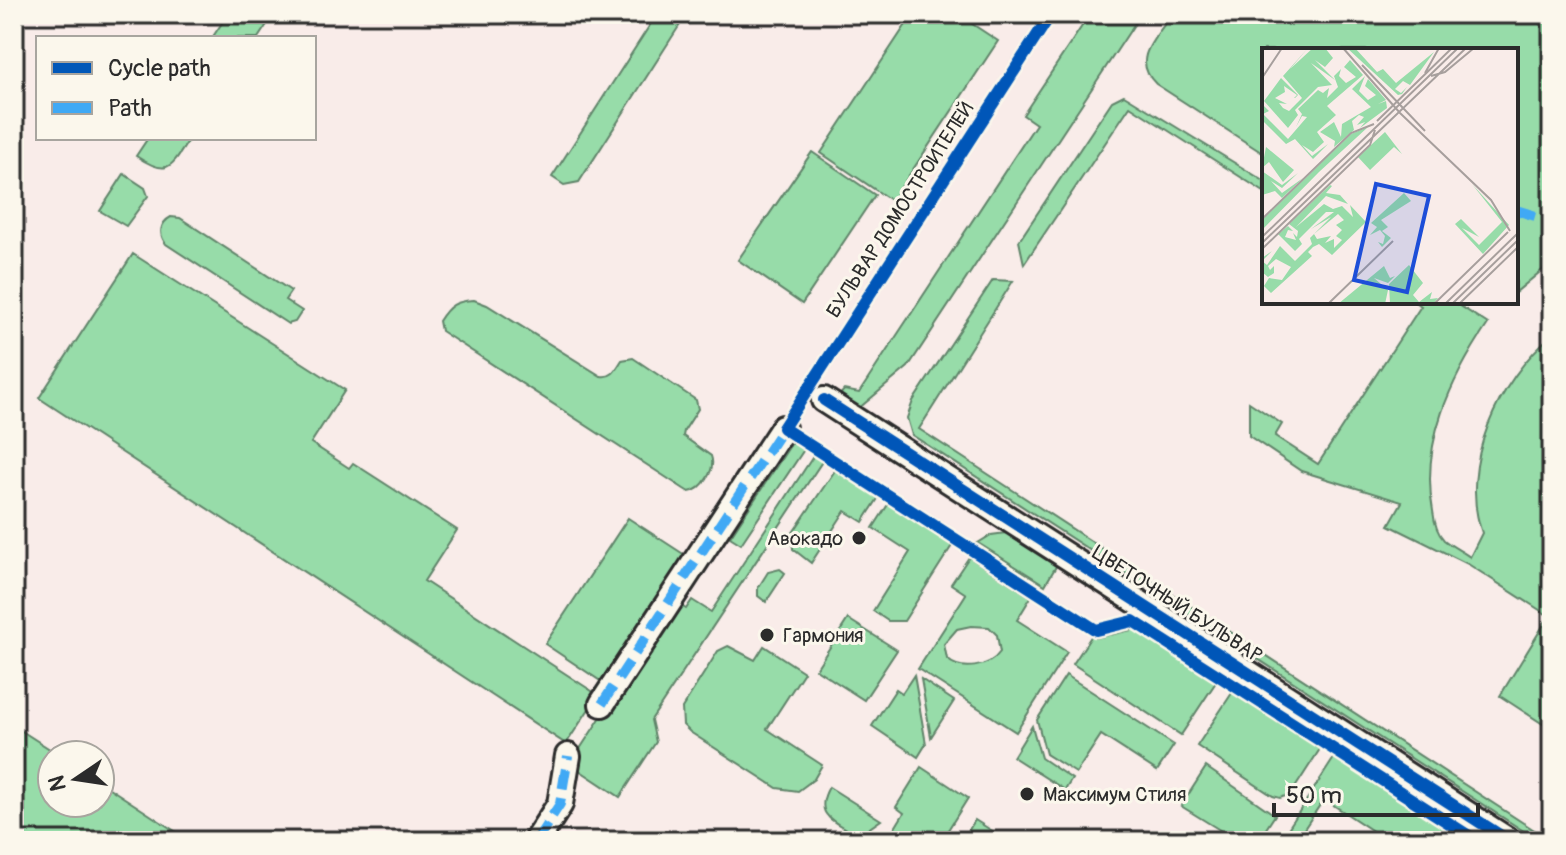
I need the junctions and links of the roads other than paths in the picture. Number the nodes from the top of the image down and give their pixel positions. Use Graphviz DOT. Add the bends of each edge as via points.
graph roads {
  1 [pos="824,400"];
  2 [pos="783,428"];
  3 [pos="602,704"];
  4 [pos="568,756"];
  5 [pos="536,841"];
  6 [pos="1509,841"];
  1 -- 6 [label="street, ЦВЕТОЧНЫЙ БУЛЬВАР"];
  2 -- 3 [label="street"];
  4 -- 5 [label="street" via="560,804"];
}
